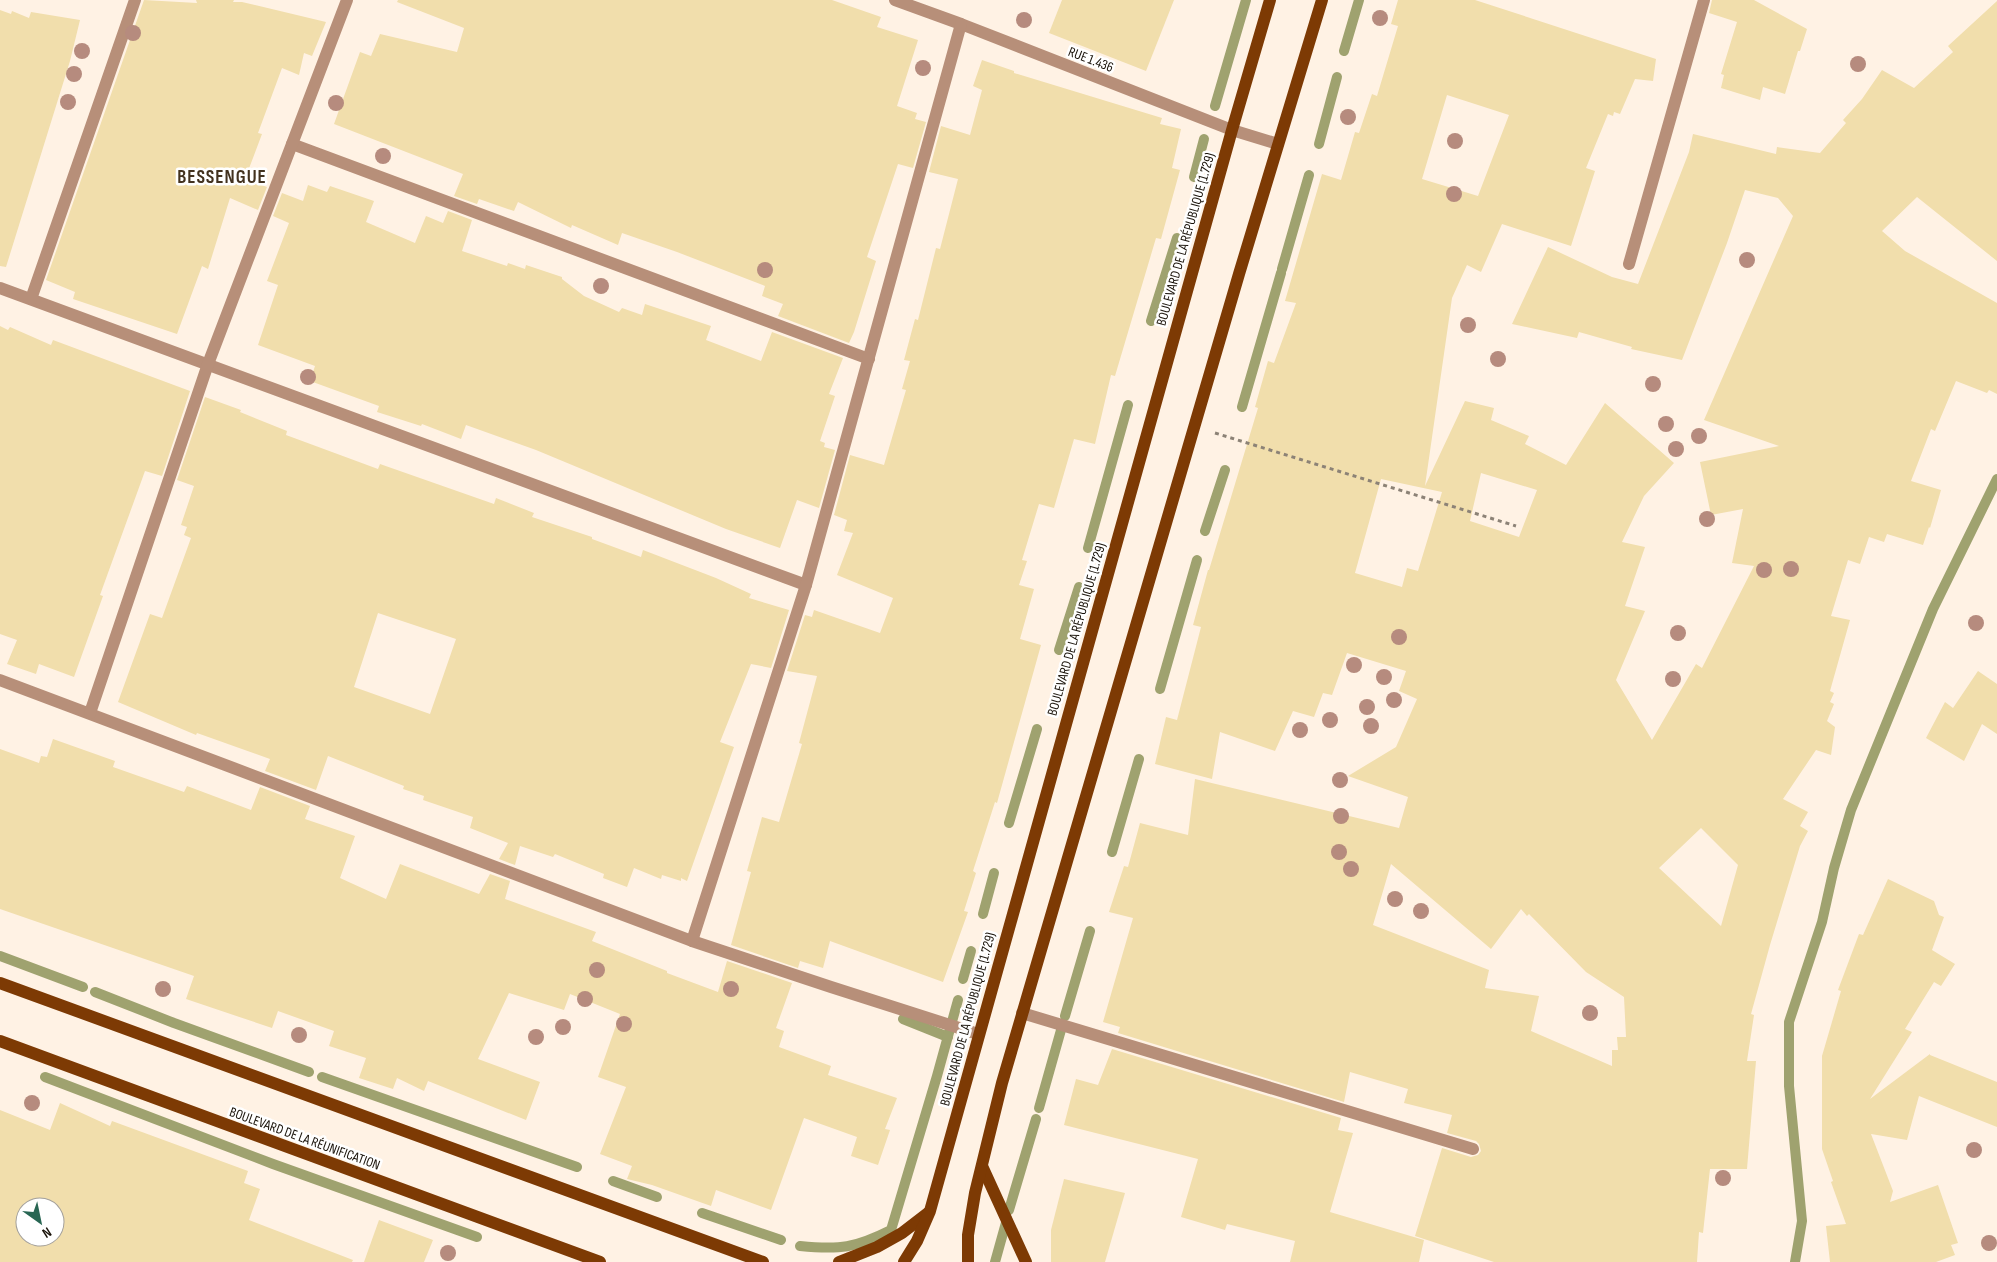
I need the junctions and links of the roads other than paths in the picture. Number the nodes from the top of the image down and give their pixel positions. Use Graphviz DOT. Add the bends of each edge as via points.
graph roads {
  1 [pos="134,0"];
  2 [pos="347,0"];
  3 [pos="895,0"];
  4 [pos="1270,0"];
  5 [pos="1322,0"];
  6 [pos="1704,0"];
  7 [pos="961,24"];
  8 [pos="1232,130"];
  9 [pos="292,144"];
  10 [pos="1278,144"];
  11 [pos="1629,264"];
  12 [pos="0,288"];
  13 [pos="31,299"];
  14 [pos="869,359"];
  15 [pos="208,364"];
  16 [pos="806,585"];
  17 [pos="0,680"];
  18 [pos="90,714"];
  19 [pos="692,941"];
  20 [pos="0,983"];
  21 [pos="1022,1013"];
  22 [pos="978,1034"];
  23 [pos="0,1041"];
  24 [pos="1473,1148"];
  25 [pos="982,1166"];
  26 [pos="930,1211"];
  27 [pos="600,1262"];
  28 [pos="762,1262"];
  29 [pos="839,1262"];
  30 [pos="904,1262"];
  31 [pos="968,1262"];
  32 [pos="1026,1262"];
  1 -- 13 [label="street"];
  2 -- 9 [label="street"];
  3 -- 7 [label="street, RUE 1.436"];
  4 -- 8 [label="main road, BOULEVARD DE LA RÉPUBLIQUE (1.729)"];
  5 -- 10 [label="main road"];
  6 -- 11 [label="street"];
  7 -- 8 [label="street, RUE 1.436"];
  7 -- 14 [label="street"];
  8 -- 10 [label="street, RUE 1.436"];
  8 -- 22 [label="main road, BOULEVARD DE LA RÉPUBLIQUE (1.729)"];
  9 -- 14 [label="street"];
  9 -- 15 [label="street"];
  10 -- 21 [label="main road"];
  12 -- 13 [label="street"];
  13 -- 15 [label="street"];
  14 -- 16 [label="street"];
  15 -- 16 [label="street"];
  15 -- 18 [label="street"];
  16 -- 19 [label="street"];
  17 -- 18 [label="street"];
  18 -- 19 [label="street"];
  19 -- 22 [label="street"];
  20 -- 28 [label="main road"];
  21 -- 24 [label="street"];
  21 -- 25 [label="main road"];
  22 -- 26 [label="main road, BOULEVARD DE LA RÉPUBLIQUE (1.729)"];
  23 -- 27 [label="main road, BOULEVARD DE LA RÉUNIFICATION"];
  25 -- 31 [label="main road" via="968,1235"];
  25 -- 32 [label="main road"];
  26 -- 29 [label="main road" via="902,1233"];
  26 -- 30 [label="main road, BOULEVARD DE LA RÉPUBLIQUE (1.729)"];
}
